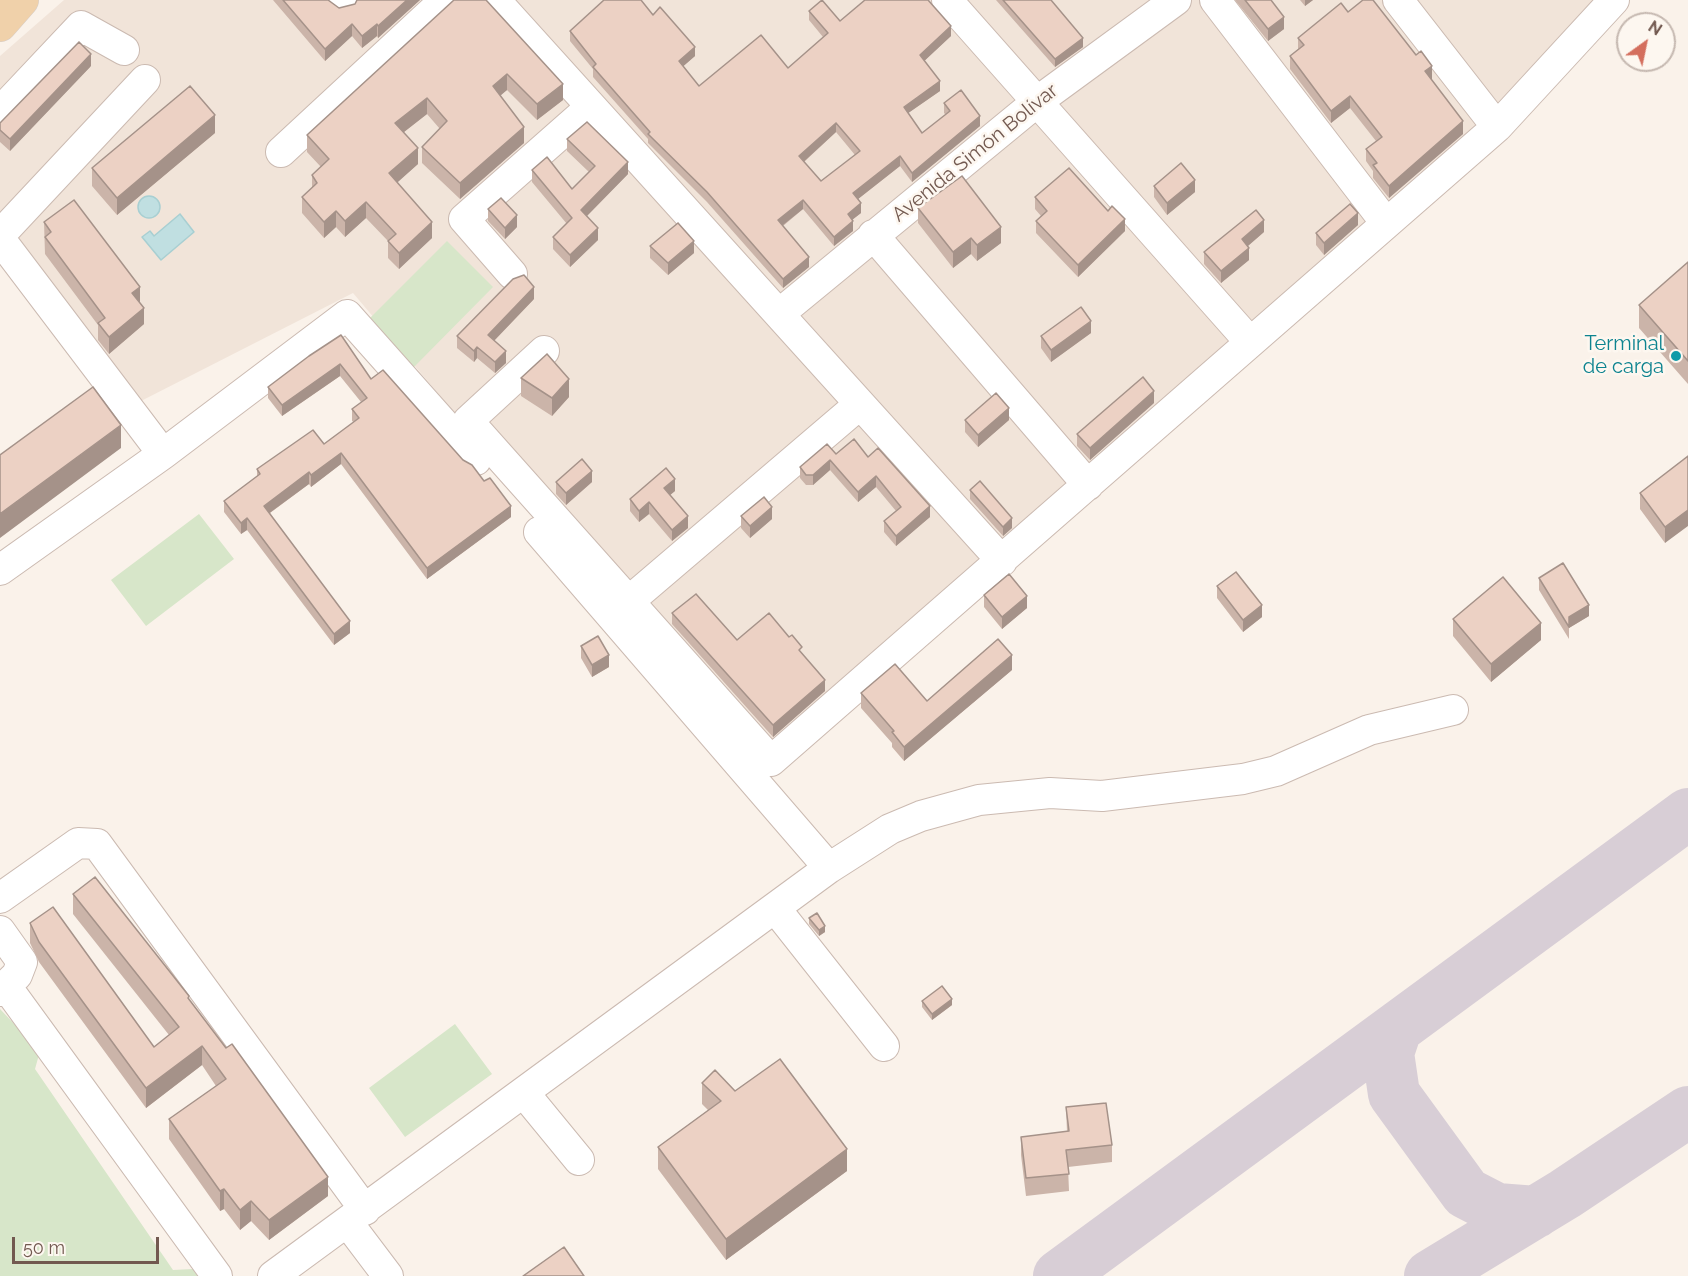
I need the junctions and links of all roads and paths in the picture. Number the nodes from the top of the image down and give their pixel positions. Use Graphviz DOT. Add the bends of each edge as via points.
graph roads {
  1 [pos="22,0"];
  2 [pos="340,0"];
  3 [pos="346,0"];
  4 [pos="445,0"];
  5 [pos="495,0"];
  6 [pos="947,0"];
  7 [pos="1176,0"];
  8 [pos="1215,0"];
  9 [pos="1398,0"];
  10 [pos="1614,0"];
  11 [pos="0,25"];
  12 [pos="124,50"];
  13 [pos="145,80"];
  14 [pos="1038,101"];
  15 [pos="591,107"];
  16 [pos="0,112"];
  17 [pos="1497,127"];
  18 [pos="281,152"];
  19 [pos="1386,223"];
  20 [pos="873,235"];
  21 [pos="0,237"];
  22 [pos="512,274"];
  23 [pos="779,314"];
  24 [pos="1250,342"];
  25 [pos="544,351"];
  26 [pos="860,404"];
  27 [pos="163,454"];
  28 [pos="1088,484"];
  29 [pos="1002,561"];
  30 [pos="0,570"];
  31 [pos="628,602"];
  32 [pos="1453,710"];
  33 [pos="829,868"];
  34 [pos="0,898"];
  35 [pos="775,908"];
  36 [pos="0,931"];
  37 [pos="3,989"];
  38 [pos="884,1046"];
  39 [pos="524,1093"];
  40 [pos="579,1160"];
  41 [pos="356,1216"];
  42 [pos="217,1276"];
  43 [pos="273,1276"];
  44 [pos="388,1276"];
  1 -- 11 [label="main road"];
  2 -- 3 [label="street"];
  4 -- 18 [label="street"];
  5 -- 15 [label="street"];
  6 -- 14 [label="street"];
  7 -- 14 [label="street, Avenida Simón Bolívar"];
  8 -- 19 [label="street"];
  9 -- 17 [label="street"];
  10 -- 17 [label="street"];
  12 -- 16 [label="street" via="81,26"];
  13 -- 21 [label="street"];
  14 -- 20 [label="street, Avenida Simón Bolívar"];
  14 -- 24 [label="street"];
  15 -- 22 [label="street" via="464,219"];
  15 -- 23 [label="street"];
  17 -- 19 [label="street"];
  19 -- 24 [label="street"];
  20 -- 23 [label="street, Avenida Simón Bolívar"];
  20 -- 28 [label="street"];
  21 -- 27 [label="street"];
  23 -- 26 [label="street"];
  24 -- 28 [label="street"];
  25 -- 31 [label="street" via="468,421"];
  26 -- 29 [label="street"];
  26 -- 31 [label="street"];
  27 -- 30 [label="street"];
  27 -- 33 [label="street" via="347,315"];
  28 -- 29 [label="street"];
  29 -- 31 [label="street" via="771,761"];
  32 -- 33 [label="street" via="1369,730 1276,771 1243,779 1102,796 1050,793 979,800 890,829"];
  33 -- 35 [label="street"];
  34 -- 41 [label="street" via="78,843 97,844"];
  35 -- 38 [label="street"];
  35 -- 39 [label="street"];
  36 -- 37 [label="street" via="22,962 17,975"];
  37 -- 42 [label="street"];
  39 -- 40 [label="street"];
  39 -- 41 [label="street"];
  41 -- 43 [label="street"];
  41 -- 44 [label="street"];
}
